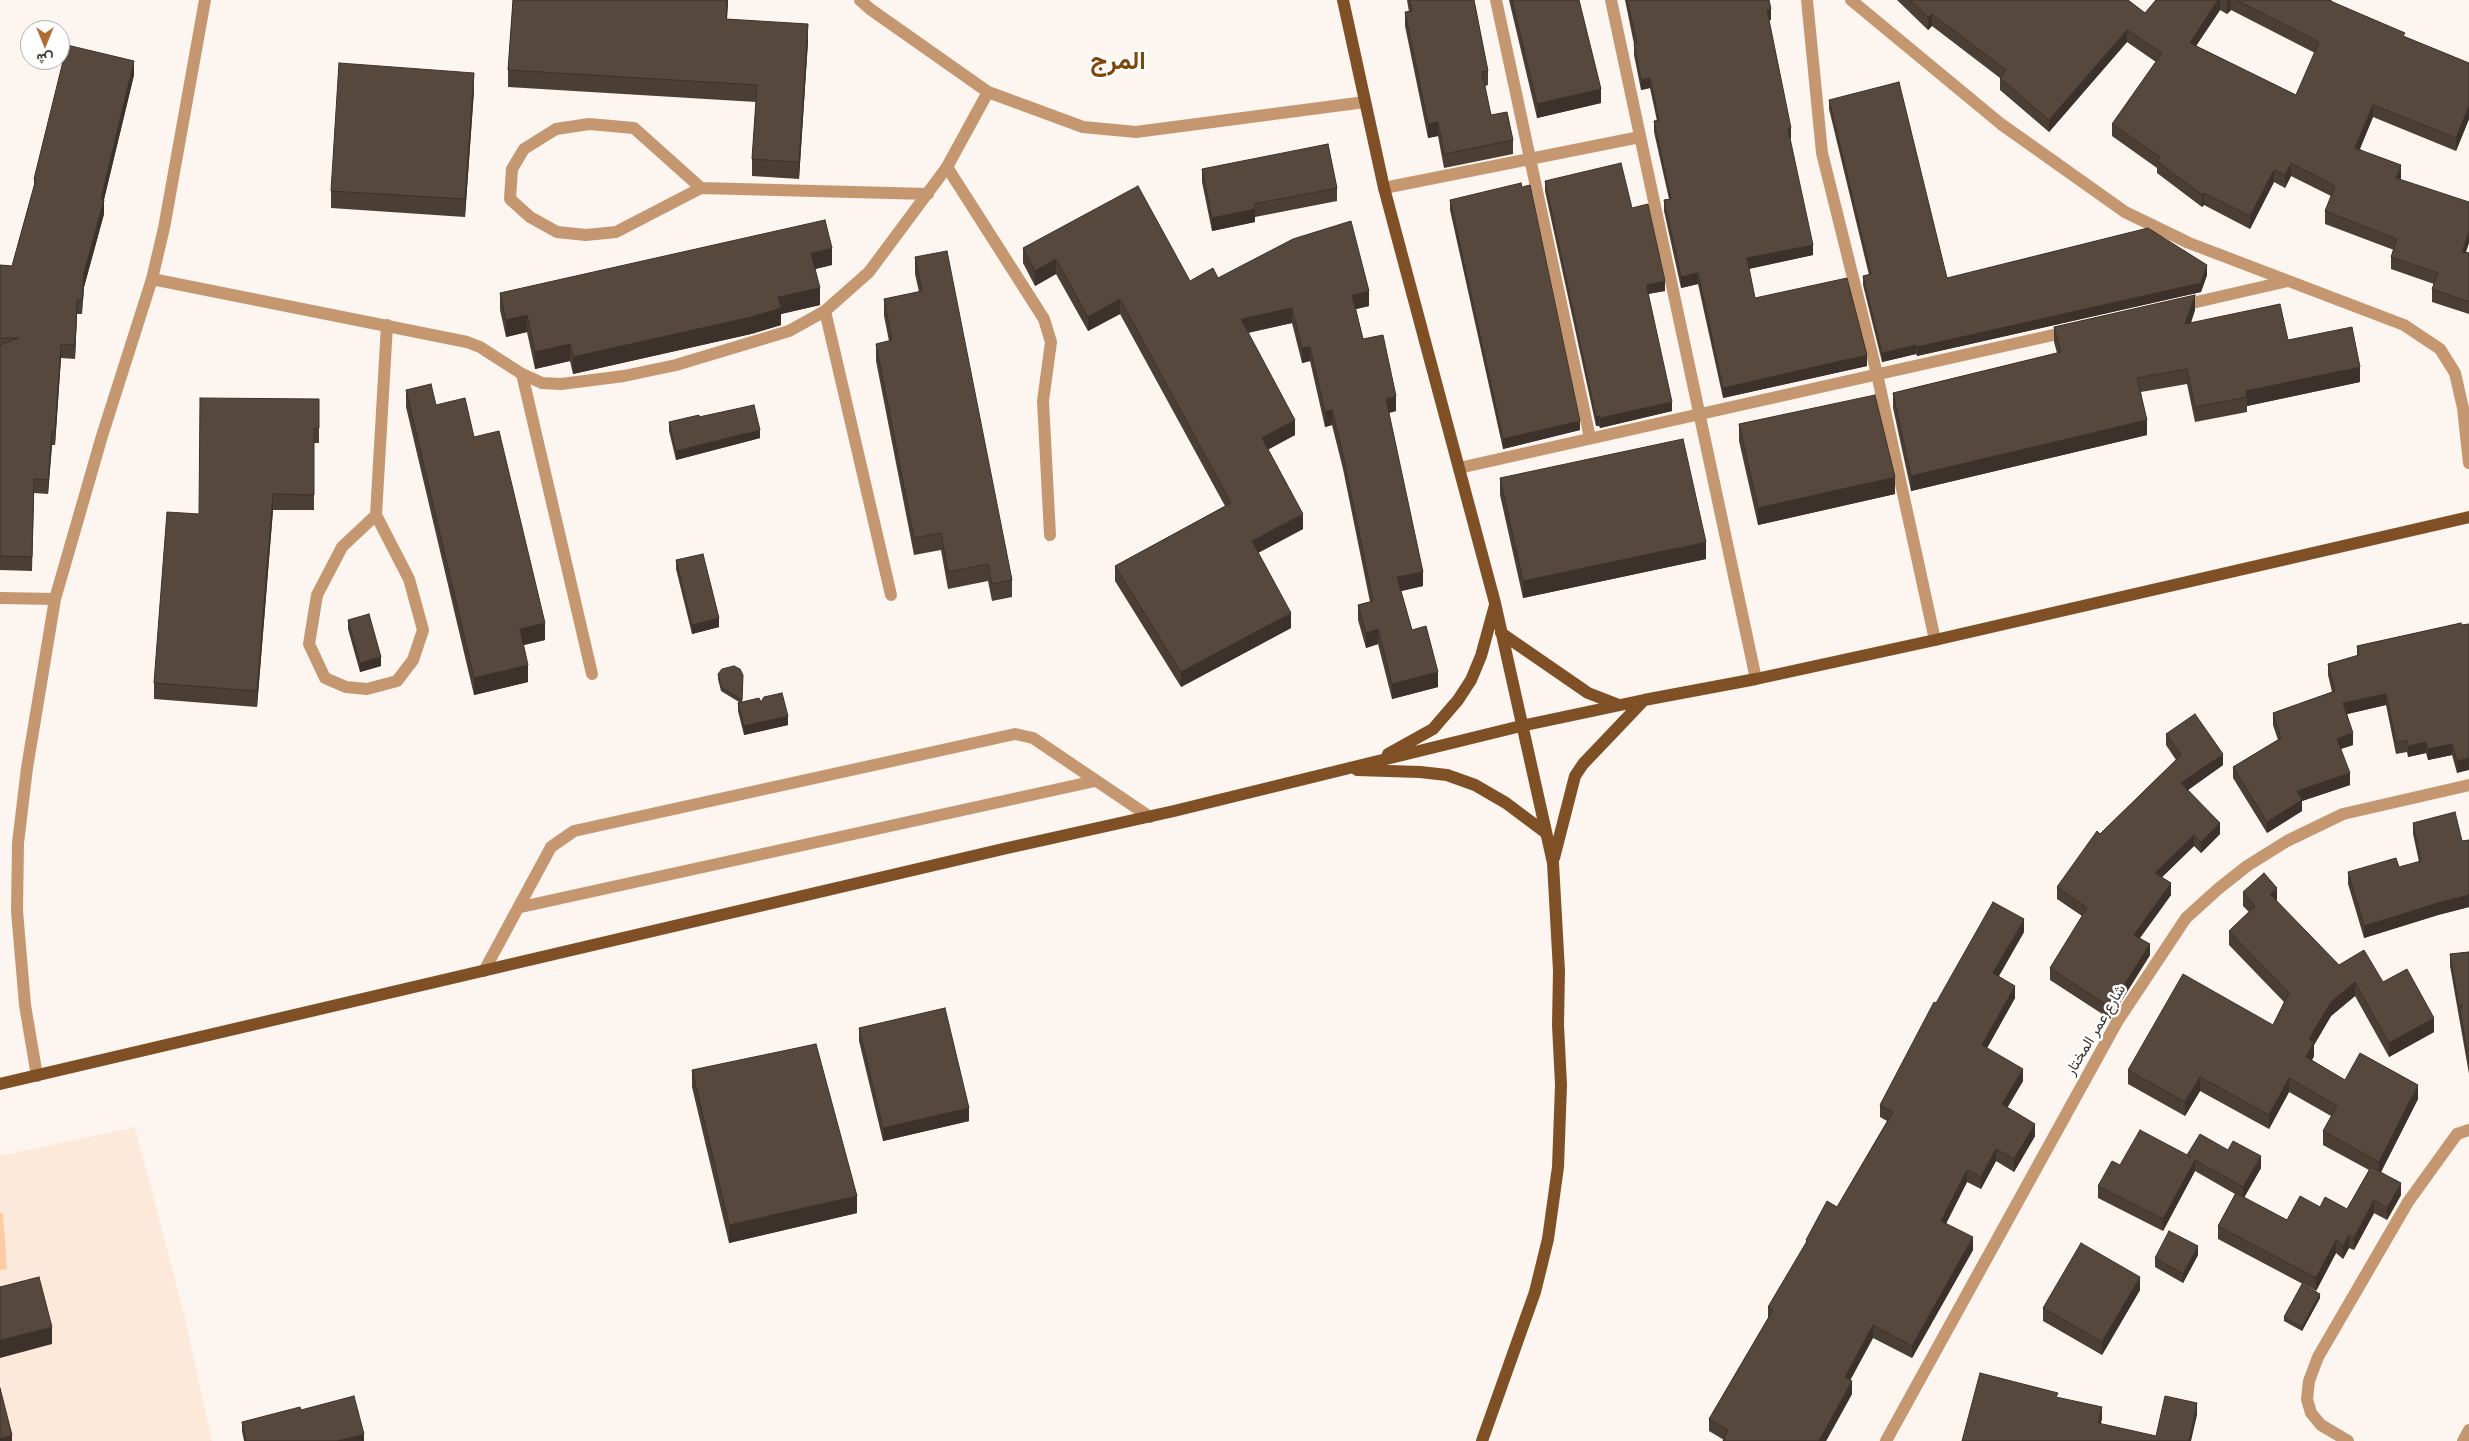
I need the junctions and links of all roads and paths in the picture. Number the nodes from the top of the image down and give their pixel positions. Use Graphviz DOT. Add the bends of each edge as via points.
graph roads {
  1 [pos="205,0"];
  2 [pos="860,0"];
  3 [pos="1343,0"];
  4 [pos="1496,0"];
  5 [pos="1611,0"];
  6 [pos="1807,0"];
  7 [pos="1851,0"];
  8 [pos="988,92"];
  9 [pos="1365,102"];
  10 [pos="1640,137"];
  11 [pos="1530,161"];
  12 [pos="947,167"];
  13 [pos="701,188"];
  14 [pos="1384,188"];
  15 [pos="928,194"];
  16 [pos="152,279"];
  17 [pos="2288,281"];
  18 [pos="2164,310"];
  19 [pos="824,311"];
  20 [pos="387,325"];
  21 [pos="2088,327"];
  22 [pos="522,374"];
  23 [pos="1877,374"];
  24 [pos="1700,415"];
  25 [pos="1590,438"];
  26 [pos="2469,463"];
  27 [pos="1459,468"];
  28 [pos="376,515"];
  29 [pos="2469,517"];
  30 [pos="1050,535"];
  31 [pos="891,595"];
  32 [pos="0,598"];
  33 [pos="55,599"];
  34 [pos="1495,603"];
  35 [pos="1501,633"];
  36 [pos="1935,640"];
  37 [pos="592,674"];
  38 [pos="1756,679"];
  39 [pos="1644,700"];
  40 [pos="1619,705"];
  41 [pos="1521,726"];
  42 [pos="1373,762"];
  43 [pos="1342,769"];
  44 [pos="1095,781"];
  45 [pos="2469,785"];
  46 [pos="1150,817"];
  47 [pos="1546,833"];
  48 [pos="1553,862"];
  49 [pos="521,906"];
  50 [pos="484,971"];
  51 [pos="37,1076"];
  52 [pos="0,1084"];
  53 [pos="2469,1130"];
  54 [pos="2469,1430"];
  55 [pos="1482,1441"];
  56 [pos="1886,1441"];
  57 [pos="2348,1441"];
  58 [pos="2463,1441"];
  1 -- 16 [label="street"];
  2 -- 8 [label="street"];
  3 -- 9 [label="main road"];
  4 -- 11 [label="street"];
  5 -- 10 [label="street"];
  6 -- 23 [label="street" via="1822,153"];
  7 -- 17 [label="street" via="2001,124 2126,212 2189,243"];
  8 -- 9 [label="street" via="1083,127 1136,132"];
  8 -- 12 [label="street"];
  9 -- 14 [label="main road"];
  10 -- 11 [label="street"];
  10 -- 24 [label="street"];
  11 -- 14 [label="street"];
  11 -- 25 [label="street"];
  12 -- 15 [label="street"];
  12 -- 30 [label="street" via="1044,319 1051,342 1043,401"];
  13 -- 13 [label="street" via="616,232 586,235 557,232 530,217 510,198 512,170 524,149 556,129 589,124 634,128"];
  13 -- 15 [label="street"];
  14 -- 27 [label="main road"];
  15 -- 19 [label="street" via="868,272"];
  16 -- 20 [label="street"];
  16 -- 33 [label="street"];
  17 -- 18 [label="street"];
  17 -- 26 [label="street" via="2404,325 2440,349 2455,373 2463,408"];
  19 -- 22 [label="street" via="789,331 624,376 561,384 542,383"];
  19 -- 31 [label="street"];
  20 -- 22 [label="street" via="480,347"];
  20 -- 28 [label="street"];
  21 -- 23 [label="street"];
  22 -- 37 [label="street"];
  23 -- 24 [label="street"];
  23 -- 36 [label="street"];
  24 -- 25 [label="street"];
  24 -- 38 [label="street"];
  25 -- 27 [label="street"];
  27 -- 34 [label="main road"];
  28 -- 28 [label="street" via="342,547 317,595 309,644 325,678 346,687 367,689 397,681 413,660 423,630 409,579"];
  29 -- 36 [label="main road"];
  32 -- 33 [label="street"];
  33 -- 51 [label="street" via="18,843 16,911 25,1005"];
  34 -- 35 [label="main road"];
  34 -- 42 [label="main road" via="1481,656 1458,700 1433,729"];
  35 -- 40 [label="main road" via="1588,693"];
  35 -- 41 [label="main road"];
  36 -- 38 [label="main road"];
  38 -- 39 [label="main road"];
  39 -- 40 [label="main road"];
  39 -- 48 [label="main road" via="1575,776"];
  40 -- 41 [label="main road"];
  41 -- 42 [label="main road"];
  41 -- 47 [label="main road"];
  42 -- 43 [label="main road"];
  43 -- 46 [label="main road"];
  43 -- 47 [label="main road" via="1447,775 1475,785 1506,803"];
  44 -- 46 [label="street"];
  44 -- 49 [label="street"];
  44 -- 49 [label="street" via="1033,738 1015,734 574,831 551,847"];
  45 -- 56 [label="street, شارع عمر المختار" via="2344,814 2287,841 2247,866 2186,918 2117,1022"];
  46 -- 50 [label="main road"];
  47 -- 48 [label="main road"];
  48 -- 55 [label="main road" via="1561,1085 1558,1167 1548,1240 1535,1292"];
  49 -- 50 [label="street"];
  50 -- 51 [label="main road"];
  51 -- 52 [label="main road"];
  53 -- 57 [label="street" via="2457,1134 2408,1202 2318,1358 2309,1381 2307,1399 2311,1413 2321,1425"];
  54 -- 58 [label="street"];
}
